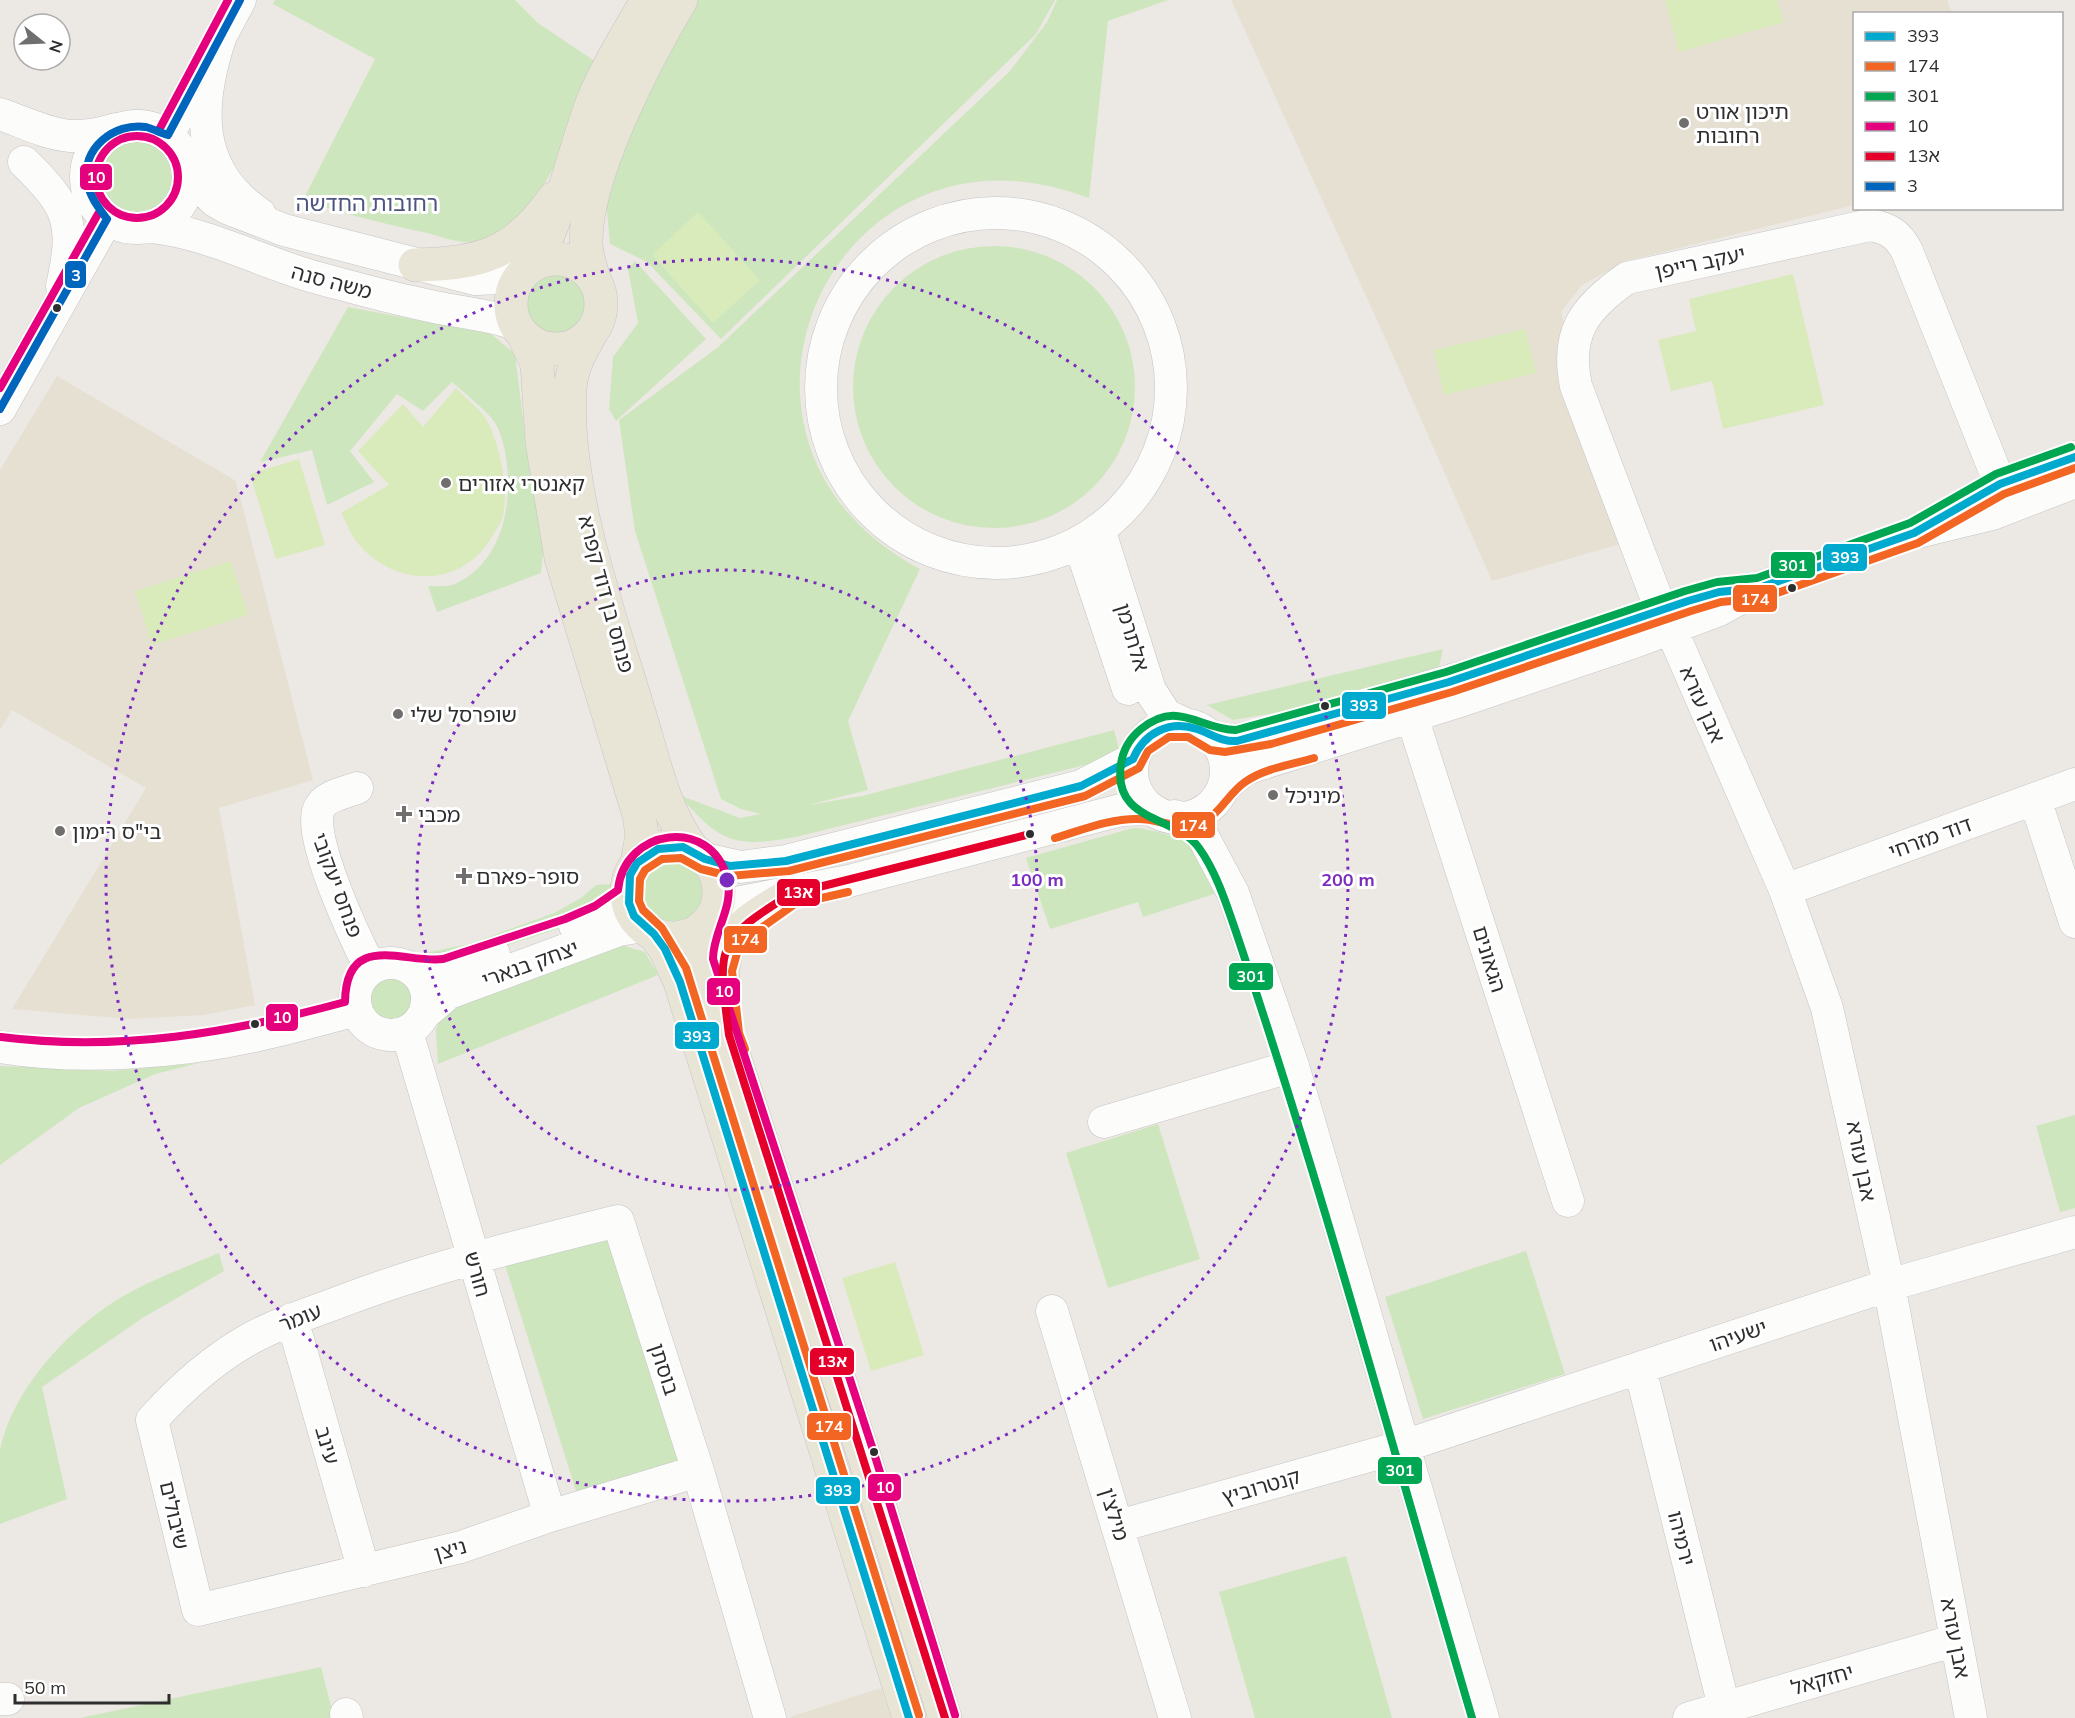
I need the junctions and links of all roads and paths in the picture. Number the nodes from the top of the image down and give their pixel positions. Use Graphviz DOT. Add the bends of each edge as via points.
graph roads {
  1 [pos="240,0"];
  2 [pos="647,0"];
  3 [pos="681,0"];
  4 [pos="220,38"];
  5 [pos="0,114"];
  6 [pos="117,129"];
  7 [pos="168,135"];
  8 [pos="12,158"];
  9 [pos="571,161"];
  10 [pos="189,176"];
  11 [pos="98,208"];
  12 [pos="152,227"];
  13 [pos="284,230"];
  14 [pos="415,266"];
  15 [pos="529,268"];
  16 [pos="594,279"];
  17 [pos="593,330"];
  18 [pos="44,331"];
  19 [pos="520,331"];
  20 [pos="0,409"];
  21 [pos="2075,457"];
  22 [pos="2075,483"];
  23 [pos="2000,484"];
  24 [pos="1914,533"];
  25 [pos="1089,535"];
  26 [pos="1661,625"];
  27 [pos="1412,717"];
  28 [pos="1202,734"];
  29 [pos="1134,755"];
  30 [pos="2075,784"];
  31 [pos="357,788"];
  32 [pos="1222,791"];
  33 [pos="2035,800"];
  34 [pos="1163,812"];
  35 [pos="700,855"];
  36 [pos="637,863"];
  37 [pos="1785,890"];
  38 [pos="1233,893"];
  39 [pos="791,894"];
  40 [pos="628,896"];
  41 [pos="710,918"];
  42 [pos="2075,922"];
  43 [pos="648,930"];
  44 [pos="371,969"];
  45 [pos="411,969"];
  46 [pos="356,1010"];
  47 [pos="416,1023"];
  48 [pos="729,1035"];
  49 [pos="0,1047"];
  50 [pos="1293,1066"];
  51 [pos="1104,1122"];
  52 [pos="1568,1201"];
  53 [pos="2075,1232"];
  54 [pos="473,1257"];
  55 [pos="1889,1285"];
  56 [pos="1052,1311"];
  57 [pos="292,1319"];
  58 [pos="1640,1368"];
  59 [pos="152,1420"];
  60 [pos="1404,1446"];
  61 [pos="698,1471"];
  62 [pos="550,1516"];
  63 [pos="1119,1526"];
  64 [pos="364,1571"];
  65 [pos="198,1610"];
  66 [pos="1956,1640"];
  67 [pos="1724,1707"];
  68 [pos="770,1718"];
  69 [pos="909,1718"];
  70 [pos="945,1718"];
  71 [pos="1174,1718"];
  72 [pos="1483,1718"];
  73 [pos="1689,1718"];
  74 [pos="1971,1718"];
  1 -- 4 [label="street"];
  2 -- 9 [label="main road" via="595,96"];
  3 -- 16 [label="main road" via="640,76 598,183 586,243"];
  4 -- 7 [label="street"];
  4 -- 13 [label="street" via="204,97 213,157 237,194"];
  5 -- 6 [label="street" via="69,137 92,137"];
  6 -- 7 [label="street" via="153,127"];
  6 -- 11 [label="street" via="93,150 87,165 86,182"];
  7 -- 10 [label="street" via="183,154"];
  8 -- 11 [label="street" via="57,174"];
  8 -- 18 [label="street" via="51,189 63,205 67,220 61,289"];
  9 -- 14 [label="main road" via="556,195 516,240 482,258 456,265"];
  9 -- 15 [label="main road" via="554,225"];
  10 -- 12 [label="street" via="187,193 179,208"];
  10 -- 13 [label="street, משה סנה" via="227,208"];
  11 -- 12 [label="street" via="135,229"];
  11 -- 18 [label="street"];
  12 -- 19 [label="street, משה סנה" via="185,231 317,278 422,305 497,318"];
  13 -- 14 [label="street, משה סנה"];
  14 -- 15 [label="street, משה סנה" via="475,279 502,278"];
  15 -- 16 [label="main road" via="561,258 574,262"];
  15 -- 19 [label="main road" via="511,298"];
  16 -- 17 [label="main road" via="601,305"];
  17 -- 19 [label="main road" via="582,341 561,349 537,346"];
  17 -- 35 [label="main road, פנחס בן דוד קפרא" via="573,368 570,386 571,434 580,490 602,590 664,793 684,838"];
  18 -- 20 [label="street"];
  19 -- 36 [label="main road, פנחס בן דוד קפרא" via="537,364 546,477 561,558 639,815 642,835"];
  21 -- 23 [label="street"];
  22 -- 24 [label="street" via="1992,514"];
  23 -- 24 [label="street"];
  23 -- 26 [label="street, יעקב רייפן" via="1907,250 1891,230 1870,225 1627,278 1607,291 1584,316 1575,333 1572,365 1576,386"];
  24 -- 26 [label="street" via="1759,588 1719,592"];
  25 -- 25 [label="street" via="1132,498 1162,440 1170,400 1170,369 1152,308 1134,279 1110,255 1083,235 1052,221 1019,213 985,212 951,218 920,230 865,271 845,298 831,329 823,362 821,396 826,430 837,462 854,491 877,517 934,552 967,561 1021,562 1061,551"];
  25 -- 28 [label="street, אלתרמן" via="1150,690 1166,715"];
  25 -- 29 [label="street, אלתרמן" via="1140,719"];
  26 -- 27 [label="street"];
  26 -- 28 [label="street" via="1237,741"];
  26 -- 37 [label="street, אבן עזרא"];
  27 -- 32 [label="street" via="1245,769"];
  27 -- 52 [label="street, הגאונים"];
  28 -- 29 [label="street" via="1167,726 1155,731"];
  28 -- 32 [label="street" via="1225,756 1227,775"];
  29 -- 34 [label="street" via="1134,788"];
  29 -- 35 [label="street" via="1119,769 1081,786 786,861 741,867"];
  30 -- 33 [label="street, דוד מזרחי"];
  31 -- 44 [label="street, פנחס יעקובי" via="320,806 315,825 330,875"];
  32 -- 34 [label="street" via="1212,805 1199,812"];
  32 -- 38 [label="street" via="1218,815"];
  33 -- 37 [label="street, דוד מזרחי"];
  33 -- 42 [label="street"];
  34 -- 38 [label="street" via="1201,833"];
  34 -- 39 [label="street" via="1110,812"];
  35 -- 36 [label="main road" via="671,846 658,849"];
  35 -- 41 [label="main road" via="712,868 719,891"];
  36 -- 40 [label="main road" via="630,875"];
  37 -- 55 [label="street, אבן עזרא" via="1827,1008"];
  38 -- 50 [label="street"];
  39 -- 41 [label="street" via="741,902"];
  39 -- 48 [label="main road" via="742,926 727,945 721,971"];
  40 -- 43 [label="main road" via="634,916"];
  40 -- 45 [label="street, יצחק בנארי" via="586,922 455,967"];
  41 -- 43 [label="main road" via="699,930 677,938"];
  41 -- 48 [label="main road" via="702,948 703,961"];
  43 -- 47 [label="street, יצחק בנארי" via="619,930 449,993"];
  43 -- 69 [label="main road" via="665,950 680,982"];
  44 -- 45 [label="street" via="389,963"];
  44 -- 46 [label="street" via="357,984"];
  45 -- 47 [label="street" via="426,989 427,1002"];
  46 -- 47 [label="street" via="366,1026 382,1035 395,1036"];
  46 -- 49 [label="street" via="257,1036 193,1047 84,1053"];
  47 -- 54 [label="street, חורש"];
  48 -- 70 [label="main road"];
  50 -- 51 [label="street"];
  50 -- 60 [label="street"];
  53 -- 55 [label="street, ישעיהו"];
  54 -- 57 [label="street, עומר"];
  54 -- 61 [label="street, בוסתן" via="618,1221"];
  54 -- 62 [label="street, חורש"];
  55 -- 58 [label="street, ישעיהו"];
  55 -- 66 [label="street, אבן עזרא"];
  56 -- 63 [label="street, מילצ'ן"];
  57 -- 59 [label="street, עומר" via="219,1359 181,1388"];
  57 -- 64 [label="street, עינב"];
  58 -- 60 [label="street, ישעיהו"];
  58 -- 67 [label="street, ירמיהו"];
  59 -- 65 [label="street, שיבולים"];
  60 -- 63 [label="street, קנטרוביץ"];
  60 -- 72 [label="street"];
  61 -- 62 [label="street, ניצן"];
  61 -- 68 [label="street, בוסתן"];
  62 -- 64 [label="street, ניצן" via="461,1547"];
  63 -- 71 [label="street, מילצ'ן"];
  64 -- 65 [label="street, ניצן"];
  66 -- 67 [label="street, יחזקאל"];
  66 -- 74 [label="street, אבן עזרא"];
  67 -- 73 [label="street, יחזקאל"];
}
